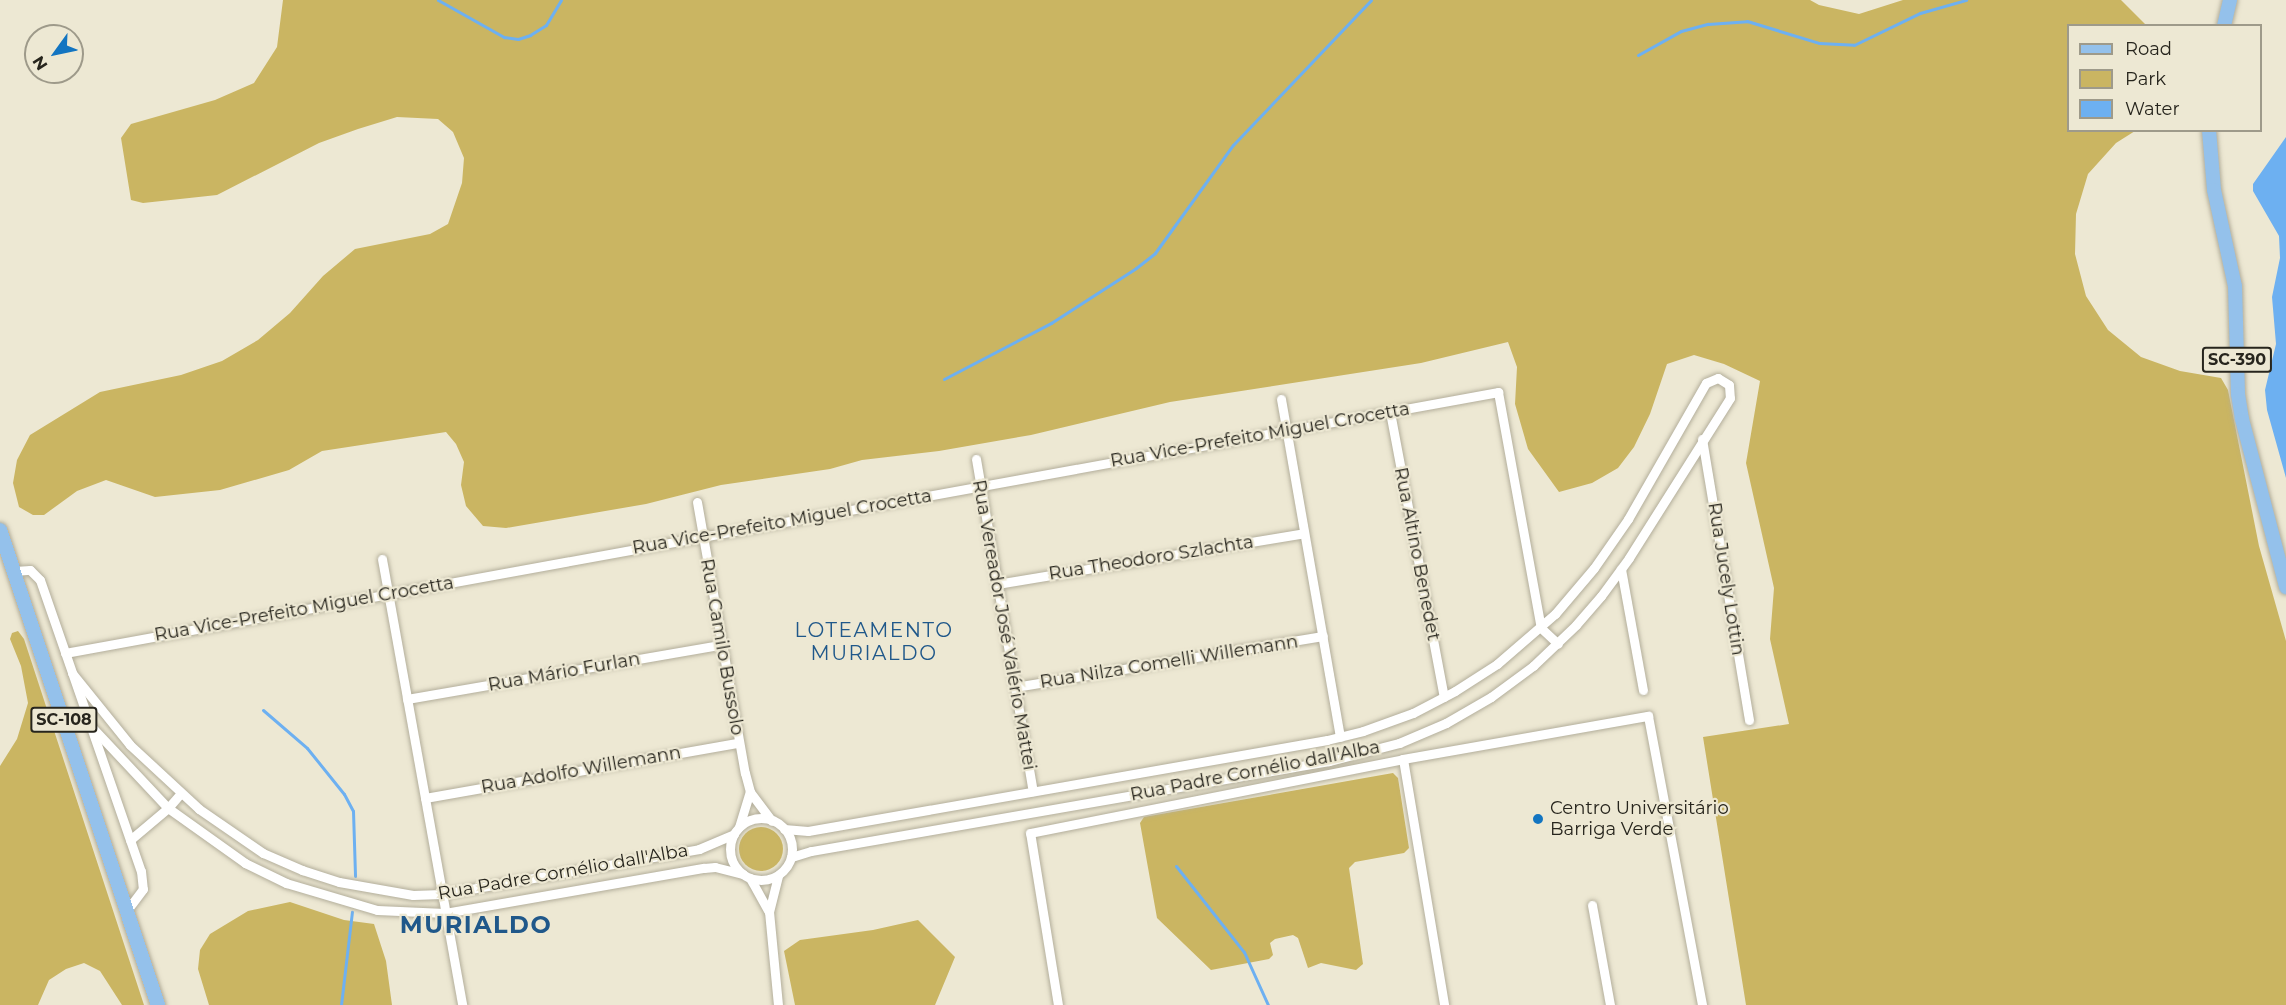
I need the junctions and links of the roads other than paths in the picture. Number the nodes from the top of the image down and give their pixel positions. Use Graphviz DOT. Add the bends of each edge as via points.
graph roads {
  1 [pos="2230,0"];
  2 [pos="2224,24"];
  3 [pos="2209,132"];
  4 [pos="1281,399"];
  5 [pos="1390,412"];
  6 [pos="1286,430"];
  7 [pos="1702,439"];
  8 [pos="976,459"];
  9 [pos="981,486"];
  10 [pos="697,502"];
  11 [pos="0,530"];
  12 [pos="1304,533"];
  13 [pos="702,537"];
  14 [pos="382,558"];
  15 [pos="1621,569"];
  16 [pos="14,571"];
  17 [pos="997,584"];
  18 [pos="2286,587"];
  19 [pos="388,594"];
  20 [pos="1541,628"];
  21 [pos="1323,636"];
  22 [pos="1558,644"];
  23 [pos="721,645"];
  24 [pos="65,653"];
  25 [pos="72,673"];
  26 [pos="1015,687"];
  27 [pos="1643,690"];
  28 [pos="1444,697"];
  29 [pos="407,699"];
  30 [pos="1749,720"];
  31 [pos="90,725"];
  32 [pos="1340,737"];
  33 [pos="738,743"];
  34 [pos="1402,759"];
  35 [pos="1033,791"];
  36 [pos="750,792"];
  37 [pos="180,794"];
  38 [pos="424,798"];
  39 [pos="168,808"];
  40 [pos="772,820"];
  41 [pos="784,829"];
  42 [pos="736,831"];
  43 [pos="130,840"];
  44 [pos="791,857"];
  45 [pos="778,875"];
  46 [pos="746,876"];
  47 [pos="442,894"];
  48 [pos="1592,905"];
  49 [pos="127,910"];
  50 [pos="769,912"];
  51 [pos="445,913"];
  52 [pos="158,1005"];
  53 [pos="462,1005"];
  54 [pos="778,1005"];
  55 [pos="1058,1005"];
  56 [pos="1444,1005"];
  57 [pos="1610,1005"];
  58 [pos="1702,1005"];
  1 -- 2 [label="main road"];
  3 -- 18 [label="main road, SC-390" via="2214,190 2235,286 2242,419"];
  4 -- 6 [label="street"];
  5 -- 6 [label="street, Rua Vice-Prefeito Miguel Crocetta"];
  5 -- 20 [label="street, Rua Vice-Prefeito Miguel Crocetta" via="1498,392"];
  5 -- 28 [label="street, Rua Altino Benedet"];
  6 -- 9 [label="street, Rua Vice-Prefeito Miguel Crocetta"];
  6 -- 12 [label="street"];
  7 -- 15 [label="street, Rua Padre Cornélio dall'Alba"];
  7 -- 20 [label="street, Rua Padre Cornélio dall'Alba" via="1730,398 1729,385 1723,379 1714,378 1706,383 1612,544"];
  7 -- 30 [label="street, Rua Jucely Lottin"];
  8 -- 9 [label="street, Rua Vereador José Valério Mattei"];
  9 -- 13 [label="street, Rua Vice-Prefeito Miguel Crocetta"];
  9 -- 17 [label="street, Rua Vereador José Valério Mattei"];
  10 -- 13 [label="street, Rua Camilo Bussolo"];
  11 -- 16 [label="main road, SC-108"];
  12 -- 17 [label="street, Rua Theodoro Szlachta"];
  12 -- 21 [label="street"];
  13 -- 19 [label="street, Rua Vice-Prefeito Miguel Crocetta"];
  13 -- 23 [label="street, Rua Camilo Bussolo"];
  14 -- 19 [label="street"];
  15 -- 22 [label="street, Rua Padre Cornélio dall'Alba"];
  15 -- 27 [label="street"];
  16 -- 24 [label="street" via="30,570 40,580"];
  16 -- 49 [label="main road, SC-108"];
  17 -- 26 [label="street, Rua Vereador José Valério Mattei"];
  19 -- 24 [label="street, Rua Vice-Prefeito Miguel Crocetta"];
  19 -- 29 [label="street"];
  20 -- 22 [label="street"];
  20 -- 28 [label="street, Rua Padre Cornélio dall'Alba" via="1497,664"];
  21 -- 26 [label="street, Rua Nilza Comelli Willemann"];
  21 -- 32 [label="street"];
  22 -- 44 [label="street, Rua Padre Cornélio dall'Alba" via="1512,682 1468,711 1422,734 1376,750"];
  23 -- 29 [label="street, Rua Mário Furlan"];
  23 -- 33 [label="street, Rua Camilo Bussolo"];
  24 -- 25 [label="street"];
  25 -- 31 [label="street"];
  25 -- 37 [label="street, Rua Padre Cornélio dall'Alba" via="130,745"];
  26 -- 35 [label="street, Rua Vereador José Valério Mattei"];
  28 -- 32 [label="street, Rua Padre Cornélio dall'Alba" via="1391,722"];
  29 -- 38 [label="street"];
  31 -- 39 [label="street, Rua Padre Cornélio dall'Alba"];
  31 -- 43 [label="street"];
  32 -- 35 [label="street, Rua Padre Cornélio dall'Alba"];
  33 -- 36 [label="street, Rua Camilo Bussolo"];
  33 -- 38 [label="street, Rua Adolfo Willemann"];
  34 -- 55 [label="street" via="1030,833"];
  34 -- 56 [label="street"];
  34 -- 58 [label="street" via="1648,716"];
  35 -- 41 [label="street, Rua Padre Cornélio dall'Alba" via="808,831"];
  36 -- 40 [label="street, Rua Camilo Bussolo"];
  36 -- 42 [label="street"];
  37 -- 39 [label="street"];
  37 -- 47 [label="street, Rua Padre Cornélio dall'Alba" via="263,853 302,870 382,891"];
  38 -- 47 [label="street"];
  39 -- 43 [label="street"];
  39 -- 51 [label="street, Rua Padre Cornélio dall'Alba" via="245,863 285,883 377,910"];
  40 -- 41 [label="street"];
  40 -- 42 [label="street" via="750,820"];
  41 -- 44 [label="street" via="791,842"];
  42 -- 46 [label="street" via="731,856"];
  42 -- 47 [label="street, Rua Padre Cornélio dall'Alba" via="699,849"];
  43 -- 49 [label="street" via="143,880 140,896"];
  44 -- 45 [label="street"];
  45 -- 46 [label="street" via="764,880"];
  45 -- 50 [label="street"];
  46 -- 50 [label="street"];
  46 -- 51 [label="street, Rua Padre Cornélio dall'Alba" via="715,867 704,868"];
  47 -- 51 [label="street"];
  48 -- 57 [label="street"];
  49 -- 52 [label="main road, SC-108"];
  50 -- 54 [label="street"];
  51 -- 53 [label="street"];
}
